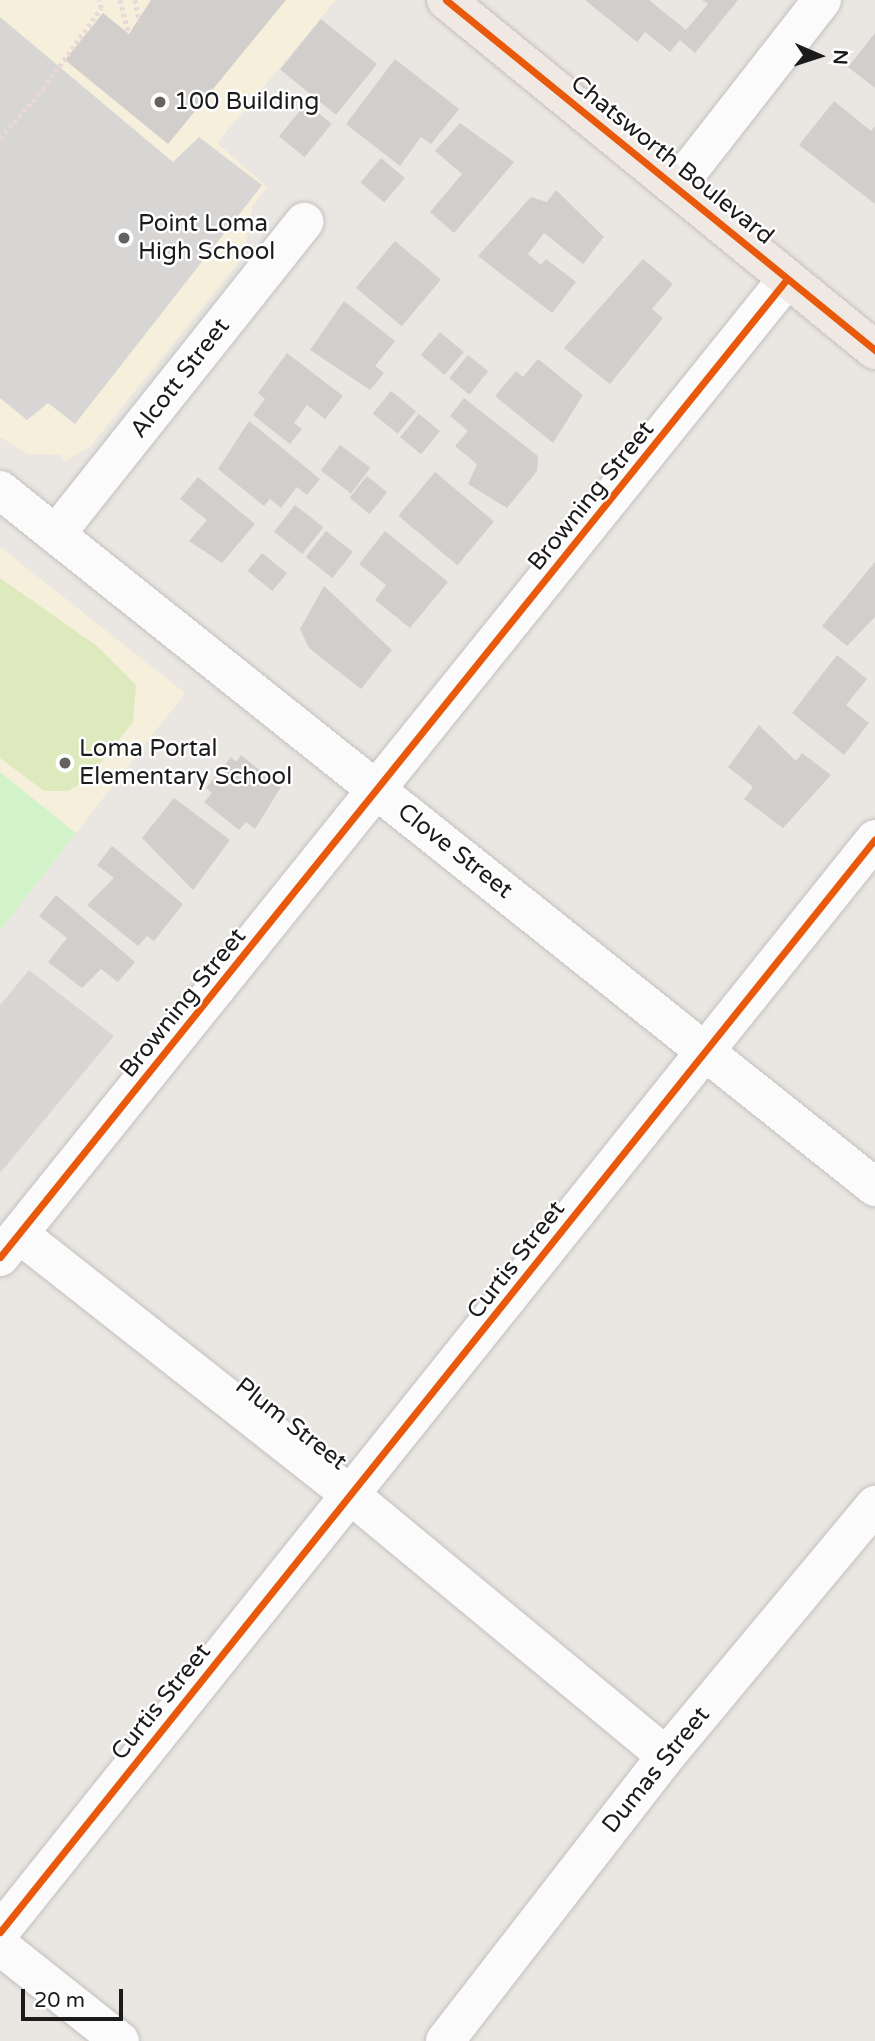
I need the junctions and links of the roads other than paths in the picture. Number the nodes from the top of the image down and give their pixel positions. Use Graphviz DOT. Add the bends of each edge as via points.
graph roads {
  1 [pos="446,0"];
  2 [pos="822,0"];
  3 [pos="676,187"];
  4 [pos="304,222"];
  5 [pos="787,279"];
  6 [pos="875,350"];
  7 [pos="0,490"];
  8 [pos="55,534"];
  9 [pos="380,791"];
  10 [pos="875,839"];
  11 [pos="706,1050"];
  12 [pos="875,1188"];
  13 [pos="7,1243"];
  14 [pos="353,1497"];
  15 [pos="875,1505"];
  16 [pos="666,1756"];
  17 [pos="0,1932"];
  18 [pos="0,1946"];
  19 [pos="120,2041"];
  20 [pos="444,2041"];
  1 -- 3 [label="main road, Chatsworth Boulevard"];
  2 -- 3 [label="street"];
  3 -- 5 [label="main road, Chatsworth Boulevard"];
  4 -- 8 [label="street, Alcott Street"];
  5 -- 6 [label="main road, Chatsworth Boulevard"];
  5 -- 9 [label="street, Browning Street"];
  7 -- 8 [label="street, Clove Street"];
  8 -- 9 [label="street, Clove Street"];
  9 -- 11 [label="street, Clove Street"];
  9 -- 13 [label="street, Browning Street"];
  10 -- 11 [label="street, Curtis Street"];
  11 -- 12 [label="street, Clove Street"];
  11 -- 14 [label="street, Curtis Street"];
  13 -- 14 [label="street, Plum Street"];
  14 -- 16 [label="street, Plum Street"];
  14 -- 17 [label="street, Curtis Street"];
  15 -- 16 [label="street, Dumas Street"];
  16 -- 20 [label="street, Dumas Street"];
  18 -- 19 [label="street"];
}
